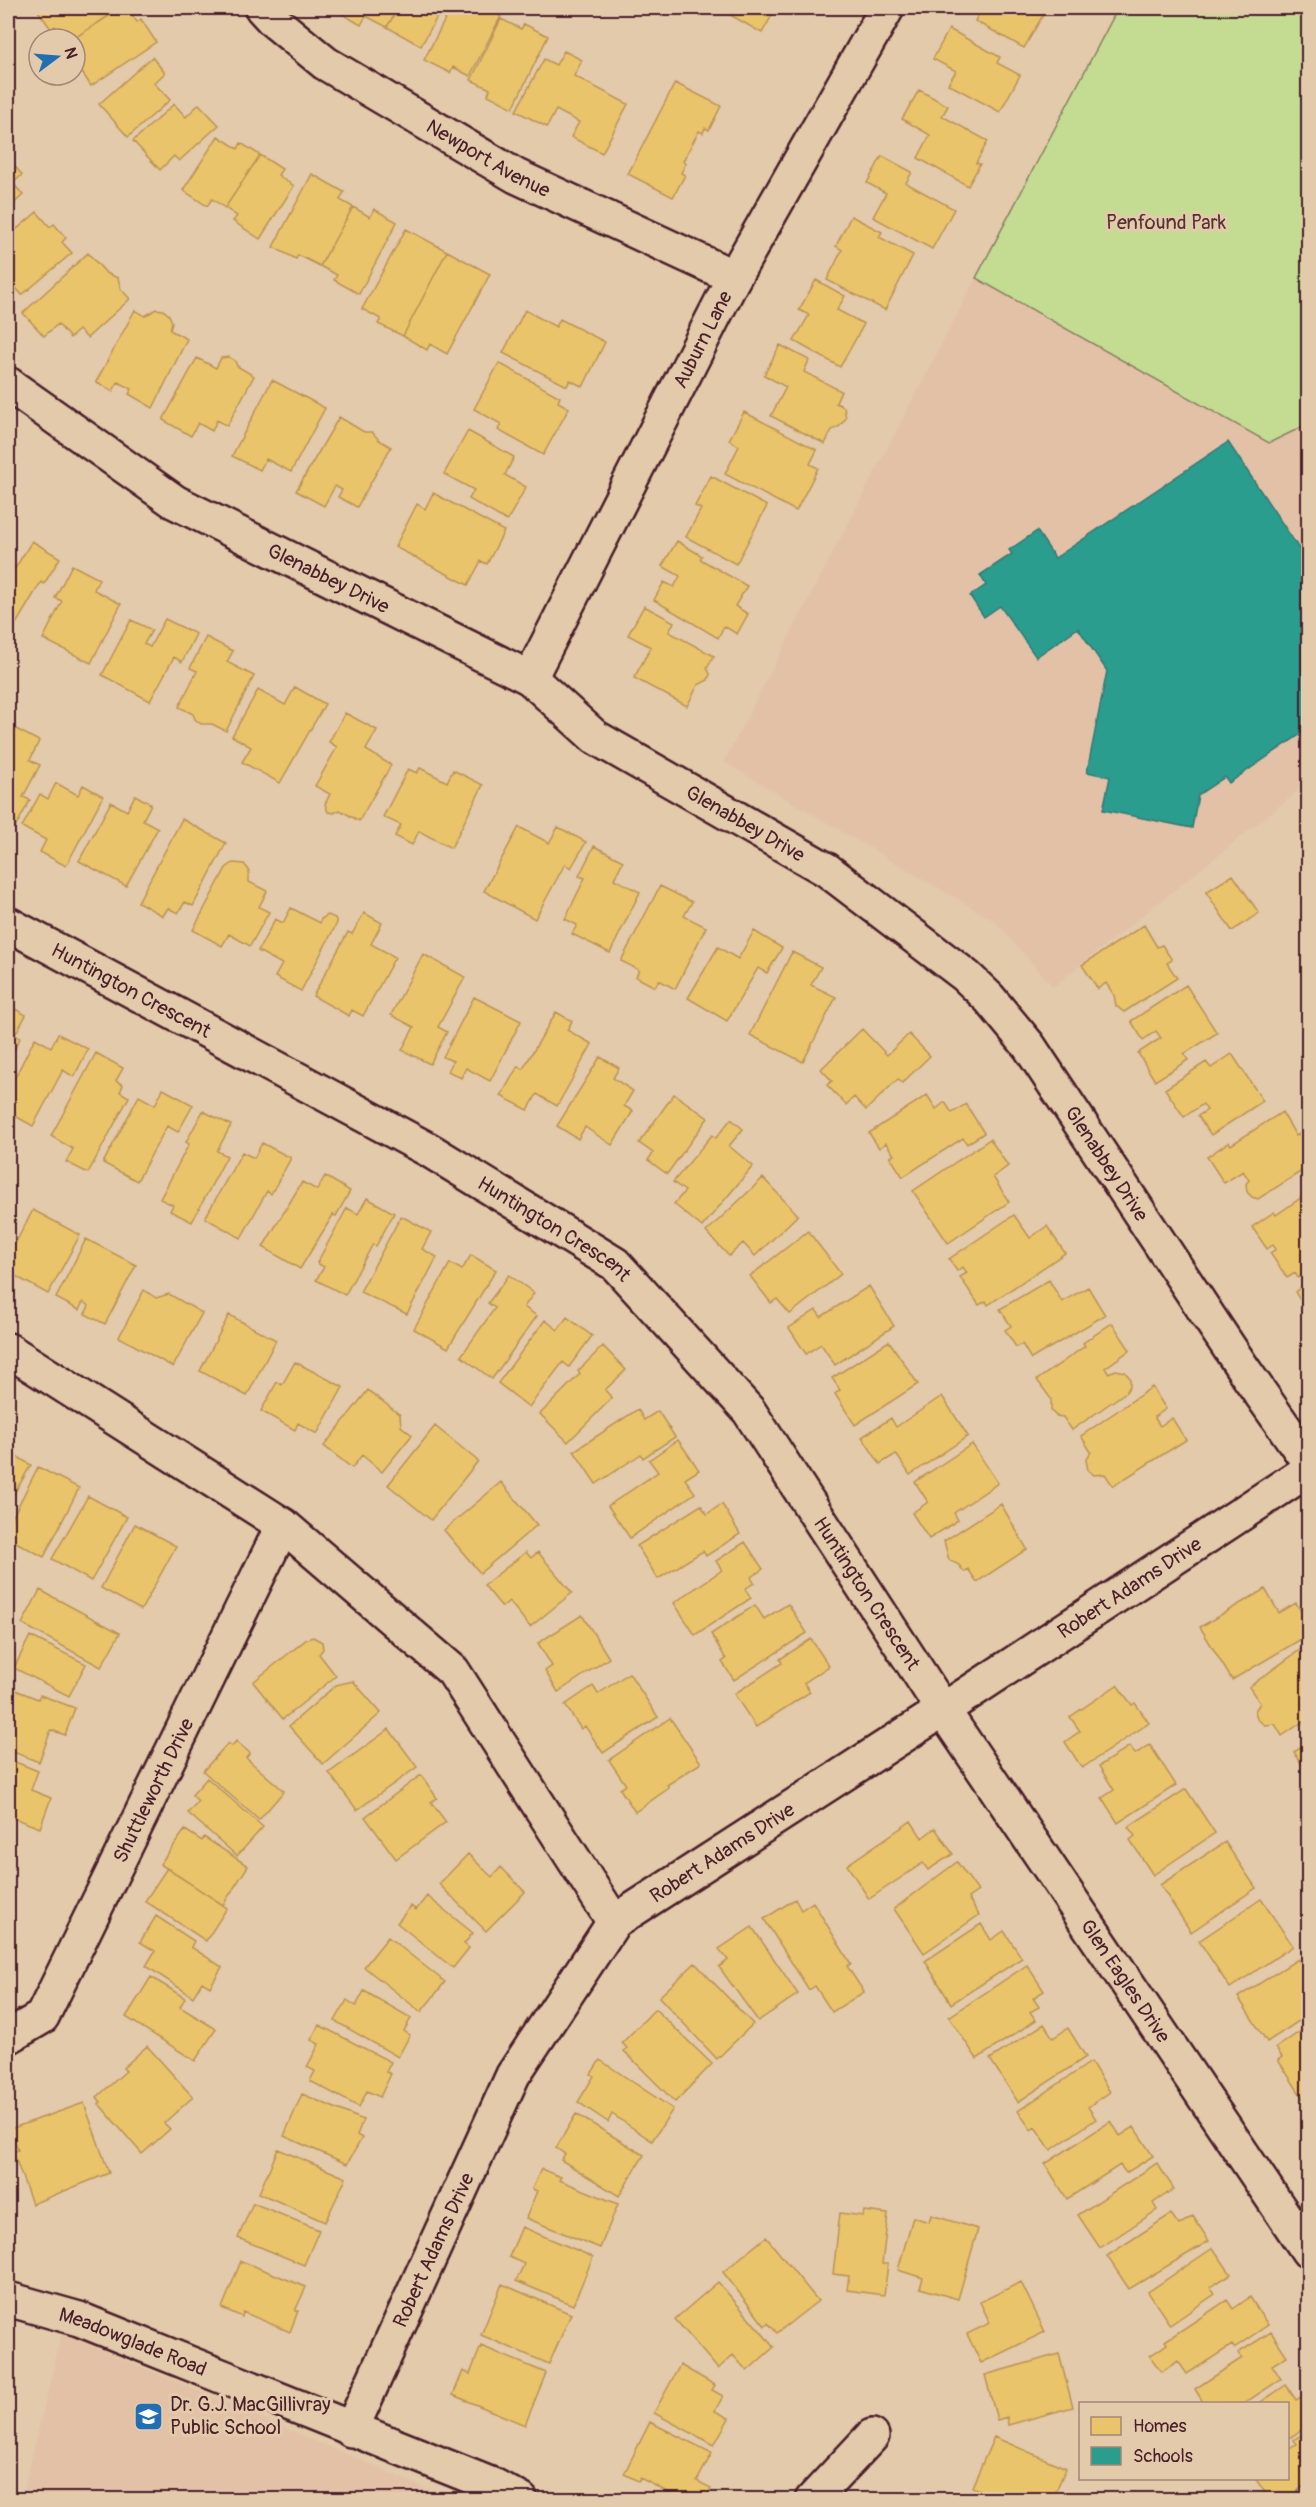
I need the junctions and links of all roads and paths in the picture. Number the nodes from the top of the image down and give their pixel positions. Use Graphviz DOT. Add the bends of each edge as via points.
graph roads {
  1 [pos="262,8"];
  2 [pos="887,8"];
  3 [pos="734,277"];
  4 [pos="8,384"];
  5 [pos="530,678"];
  6 [pos="8,924"];
  7 [pos="8,1350"];
  8 [pos="1308,1461"];
  9 [pos="1308,1470"];
  10 [pos="283,1525"];
  11 [pos="943,1710"];
  12 [pos="614,1922"];
  13 [pos="8,2037"];
  14 [pos="1308,2251"];
  15 [pos="8,2300"];
  16 [pos="351,2430"];
  17 [pos="872,2436"];
  18 [pos="520,2499"];
  19 [pos="812,2499"];
  1 -- 3 [label="street, Newport Avenue" via="325,63 516,176"];
  2 -- 3 [label="street, Auburn Lane"];
  3 -- 5 [label="street, Auburn Lane"];
  4 -- 5 [label="street, Glenabbey Drive" via="175,502"];
  5 -- 8 [label="street, Glenabbey Drive" via="595,737 827,870 966,976 989,999 1029,1046"];
  6 -- 11 [label="street, Huntington Crescent" via="429,1150 615,1264 749,1411"];
  7 -- 10 [label="street"];
  9 -- 11 [label="street, Robert Adams Drive"];
  10 -- 12 [label="street" via="453,1671"];
  10 -- 13 [label="street, Shuttleworth Drive" via="42,2018"];
  11 -- 12 [label="street, Robert Adams Drive"];
  11 -- 14 [label="street, Glen Eagles Drive"];
  12 -- 16 [label="street, Robert Adams Drive" via="513,2075"];
  15 -- 16 [label="street, Meadowglade Road" via="79,2319"];
  16 -- 18 [label="street, Meadowglade Road"];
  17 -- 19 [label="street"];
}
